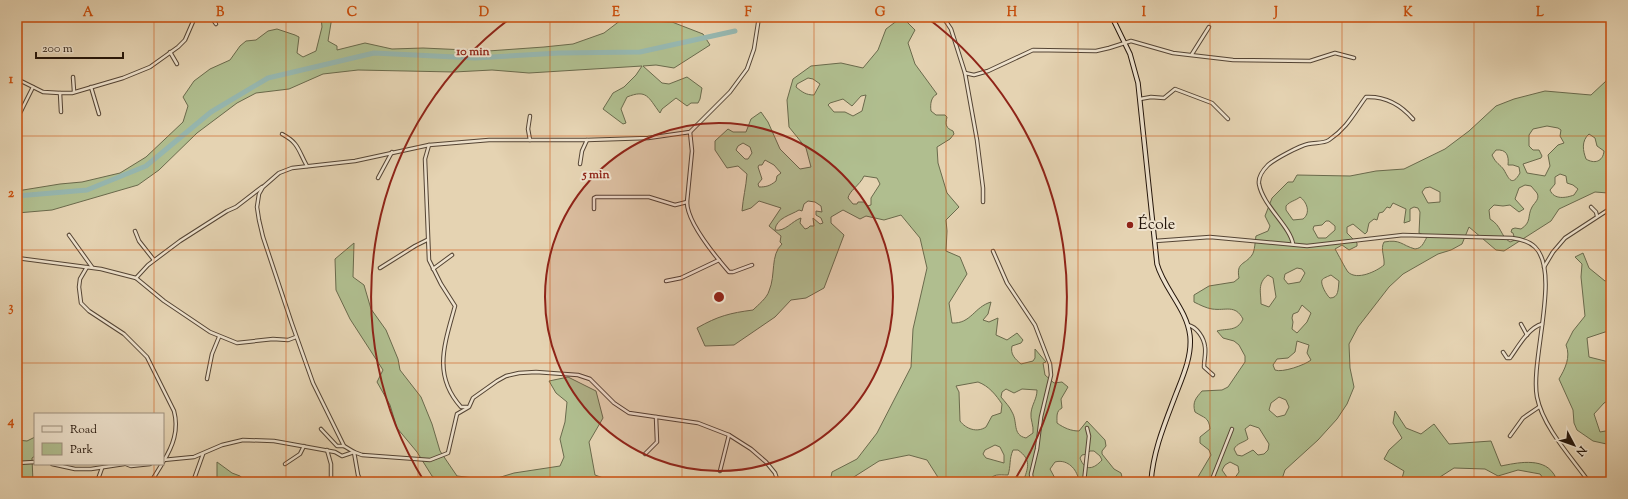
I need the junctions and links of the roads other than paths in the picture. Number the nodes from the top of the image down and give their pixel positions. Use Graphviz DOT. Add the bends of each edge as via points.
graph roads {
  1 [pos="195,17"];
  2 [pos="211,17"];
  3 [pos="759,17"];
  4 [pos="943,17"];
  5 [pos="1112,17"];
  6 [pos="216,24"];
  7 [pos="1209,28"];
  8 [pos="1124,42"];
  9 [pos="170,52"];
  10 [pos="1192,54"];
  11 [pos="1354,58"];
  12 [pos="177,64"];
  13 [pos="964,73"];
  14 [pos="72,77"];
  15 [pos="17,79"];
  16 [pos="33,87"];
  17 [pos="92,87"];
  18 [pos="74,91"];
  19 [pos="60,93"];
  20 [pos="1140,99"];
  21 [pos="61,112"];
  22 [pos="99,114"];
  23 [pos="530,116"];
  24 [pos="17,118"];
  25 [pos="1228,119"];
  26 [pos="1413,120"];
  27 [pos="690,132"];
  28 [pos="282,134"];
  29 [pos="530,140"];
  30 [pos="587,140"];
  31 [pos="429,145"];
  32 [pos="392,152"];
  33 [pos="580,164"];
  34 [pos="307,166"];
  35 [pos="378,178"];
  36 [pos="263,187"];
  37 [pos="687,202"];
  38 [pos="983,202"];
  39 [pos="1591,207"];
  40 [pos="594,208"];
  41 [pos="1611,208"];
  42 [pos="1597,216"];
  43 [pos="134,231"];
  44 [pos="69,235"];
  45 [pos="428,240"];
  46 [pos="1154,241"];
  47 [pos="1293,244"];
  48 [pos="993,251"];
  49 [pos="452,256"];
  50 [pos="17,258"];
  51 [pos="154,260"];
  52 [pos="719,260"];
  53 [pos="752,266"];
  54 [pos="86,267"];
  55 [pos="92,268"];
  56 [pos="380,268"];
  57 [pos="1544,268"];
  58 [pos="432,269"];
  59 [pos="136,278"];
  60 [pos="666,281"];
  61 [pos="1521,324"];
  62 [pos="1542,324"];
  63 [pos="1188,325"];
  64 [pos="1527,335"];
  65 [pos="219,337"];
  66 [pos="296,337"];
  67 [pos="1503,352"];
  68 [pos="1213,375"];
  69 [pos="206,379"];
  70 [pos="469,407"];
  71 [pos="1539,407"];
  72 [pos="656,417"];
  73 [pos="1087,428"];
  74 [pos="321,429"];
  75 [pos="1232,429"];
  76 [pos="729,435"];
  77 [pos="1510,436"];
  78 [pos="304,446"];
  79 [pos="344,446"];
  80 [pos="327,450"];
  81 [pos="354,452"];
  82 [pos="203,454"];
  83 [pos="645,454"];
  84 [pos="164,460"];
  85 [pos="164,461"];
  86 [pos="34,462"];
  87 [pos="17,463"];
  88 [pos="285,464"];
  89 [pos="57,465"];
  90 [pos="119,465"];
  91 [pos="128,465"];
  92 [pos="140,465"];
  93 [pos="161,465"];
  94 [pos="102,468"];
  95 [pos="720,471"];
  96 [pos="97,482"];
  97 [pos="151,482"];
  98 [pos="193,482"];
  99 [pos="331,482"];
  100 [pos="361,482"];
  101 [pos="778,482"];
  102 [pos="1032,482"];
  103 [pos="1084,482"];
  104 [pos="1151,482"];
  105 [pos="1211,482"];
  106 [pos="1589,482"];
  1 -- 9 [label="street" via="185,40"];
  2 -- 6 [label="street"];
  3 -- 27 [label="street" via="754,48 747,69 730,92"];
  4 -- 13 [label="street" via="951,29"];
  5 -- 8 [label="main road"];
  7 -- 10 [label="street"];
  8 -- 10 [label="street" via="1133,41 1163,51"];
  8 -- 13 [label="street" via="1096,51 1034,50 991,70 974,75"];
  8 -- 20 [label="main road" via="1132,61"];
  9 -- 12 [label="street"];
  9 -- 17 [label="street" via="139,72"];
  10 -- 11 [label="street" via="1254,61 1310,61 1335,53"];
  13 -- 38 [label="street" via="977,140"];
  14 -- 18 [label="street"];
  15 -- 16 [label="street"];
  16 -- 19 [label="street" via="43,92"];
  16 -- 24 [label="street"];
  17 -- 18 [label="street"];
  17 -- 22 [label="street"];
  18 -- 19 [label="street"];
  19 -- 21 [label="street"];
  20 -- 25 [label="street" via="1164,98 1175,89 1212,104"];
  20 -- 46 [label="main road"];
  23 -- 29 [label="street"];
  26 -- 47 [label="street" via="1402,108 1390,101 1366,97 1350,121 1327,141 1300,147 1265,168 1260,176 1260,185 1273,212 1292,238"];
  27 -- 30 [label="street" via="648,138"];
  27 -- 37 [label="street" via="692,151"];
  28 -- 34 [label="street" via="296,144"];
  29 -- 30 [label="street"];
  29 -- 31 [label="street"];
  30 -- 33 [label="street"];
  31 -- 32 [label="street"];
  31 -- 45 [label="street" via="425,159"];
  32 -- 34 [label="street" via="351,162"];
  32 -- 35 [label="street"];
  34 -- 36 [label="street" via="285,171 270,179"];
  36 -- 51 [label="street"];
  36 -- 66 [label="street" via="258,202 259,220"];
  37 -- 40 [label="street" via="675,205 649,198 596,197"];
  37 -- 52 [label="street" via="687,211 710,250"];
  39 -- 42 [label="street"];
  41 -- 42 [label="street"];
  42 -- 57 [label="street" via="1565,238 1552,252"];
  43 -- 51 [label="street"];
  44 -- 55 [label="street"];
  45 -- 56 [label="street"];
  45 -- 58 [label="street"];
  46 -- 47 [label="street" via="1210,237"];
  46 -- 63 [label="main road" via="1161,276"];
  47 -- 57 [label="street" via="1310,246 1405,235 1512,238 1535,247"];
  48 -- 102 [label="street" via="1007,283 1035,325 1050,364 1051,375 1041,417 1031,474"];
  49 -- 58 [label="street"];
  50 -- 54 [label="street"];
  51 -- 59 [label="street"];
  52 -- 53 [label="street" via="732,272"];
  52 -- 60 [label="street" via="681,278"];
  54 -- 55 [label="street"];
  54 -- 84 [label="street" via="79,287 81,303 124,334 147,357 174,411 175,439"];
  55 -- 59 [label="street"];
  57 -- 62 [label="street" via="1545,298"];
  58 -- 70 [label="street" via="454,304 443,358 445,379 461,407"];
  59 -- 65 [label="street" via="164,301"];
  61 -- 64 [label="street"];
  62 -- 64 [label="street"];
  62 -- 71 [label="street" via="1536,377"];
  63 -- 68 [label="street" via="1194,326 1197,330 1205,347 1204,367"];
  63 -- 104 [label="main road" via="1188,360 1158,443"];
  64 -- 67 [label="street" via="1510,358"];
  65 -- 66 [label="street" via="240,343 288,340"];
  65 -- 69 [label="street"];
  66 -- 79 [label="street" via="315,388"];
  70 -- 72 [label="street" via="473,398 506,376 546,372 582,376 593,382 625,411"];
  70 -- 81 [label="street" via="457,414 448,453 430,460 362,455"];
  71 -- 77 [label="street" via="1523,418"];
  71 -- 106 [label="street" via="1569,456"];
  72 -- 76 [label="street" via="698,423"];
  72 -- 83 [label="street" via="656,442"];
  73 -- 103 [label="street" via="1089,436"];
  74 -- 79 [label="street" via="337,446"];
  75 -- 105 [label="street"];
  76 -- 95 [label="street"];
  76 -- 101 [label="street" via="766,462 775,473"];
  78 -- 80 [label="street"];
  78 -- 82 [label="street" via="274,441 243,440 222,445"];
  78 -- 88 [label="street" via="300,454"];
  79 -- 81 [label="street"];
  80 -- 81 [label="street" via="342,456"];
  80 -- 99 [label="street" via="331,464"];
  81 -- 100 [label="street"];
  82 -- 85 [label="street" via="187,459"];
  82 -- 98 [label="street"];
  86 -- 87 [label="street"];
  89 -- 94 [label="street" via="91,470"];
  90 -- 94 [label="street"];
  91 -- 92 [label="street"];
  93 -- 97 [label="street"];
  94 -- 96 [label="street"];
}
